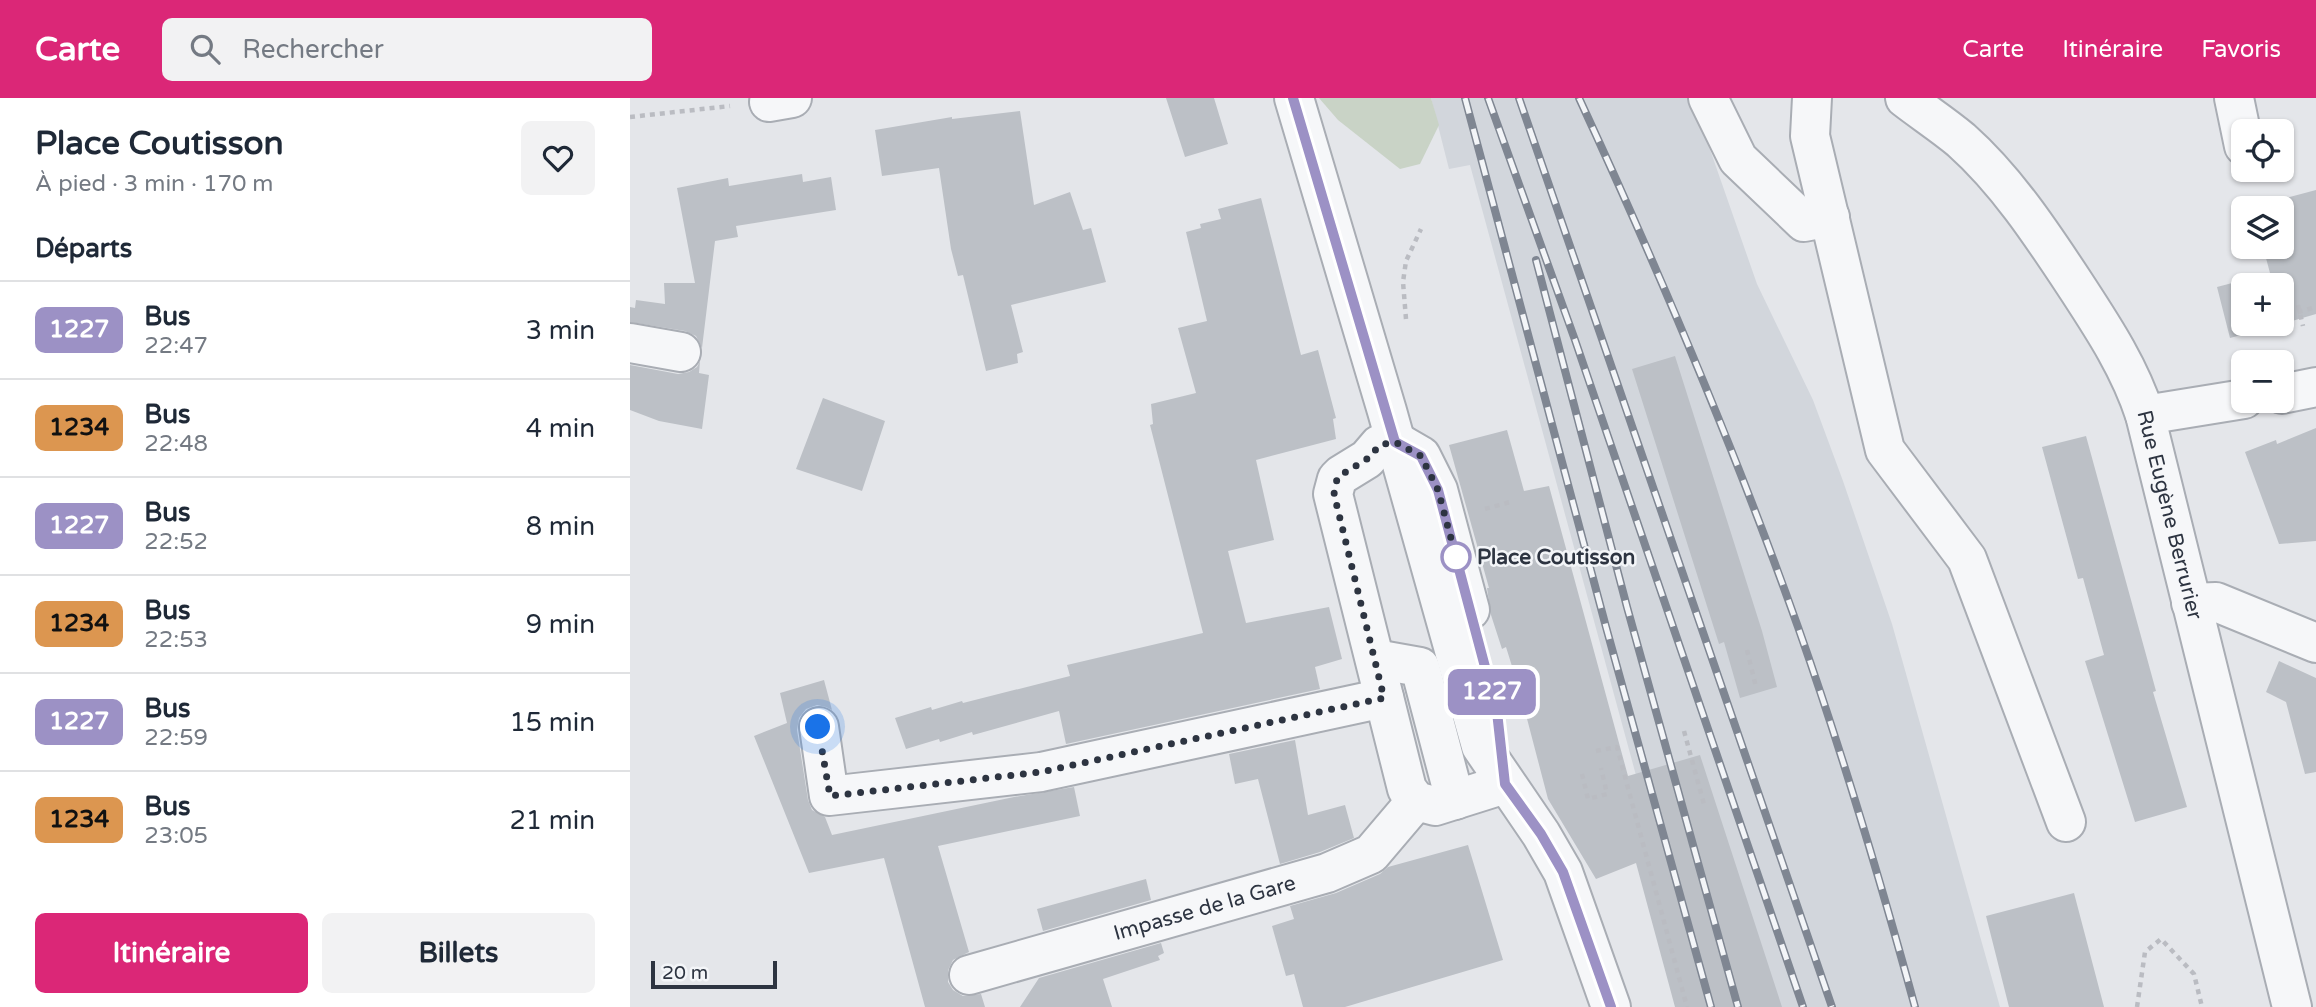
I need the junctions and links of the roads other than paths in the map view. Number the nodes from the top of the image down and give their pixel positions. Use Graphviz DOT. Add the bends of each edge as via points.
graph roads {
  1 [pos="1293,98"];
  2 [pos="1708,98"];
  3 [pos="1812,98"];
  4 [pos="1905,98"];
  5 [pos="2234,98"];
  6 [pos="2238,119"];
  7 [pos="1830,217"];
  8 [pos="630,343"];
  9 [pos="681,352"];
  10 [pos="2316,387"];
  11 [pos="2294,392"];
  12 [pos="2231,401"];
  13 [pos="2145,415"];
  14 [pos="1395,442"];
  15 [pos="2191,603"];
  16 [pos="2316,643"];
  17 [pos="1375,659"];
  18 [pos="1384,698"];
  19 [pos="818,727"];
  20 [pos="1505,784"];
  21 [pos="1455,800"];
  22 [pos="1416,801"];
  23 [pos="2066,822"];
  24 [pos="969,975"];
  25 [pos="1611,1007"];
  26 [pos="2292,1007"];
  1 -- 14 [label="street"];
  2 -- 7 [label="street" via="1738,159 1804,222"];
  3 -- 7 [label="street" via="1811,136"];
  4 -- 13 [label="street, Rue Eugène Berrurier" via="1961,140 2042,233 2110,340 2134,383"];
  5 -- 6 [label="street"];
  7 -- 23 [label="street" via="1885,450 1967,559"];
  8 -- 9 [label="street"];
  10 -- 11 [label="street"];
  12 -- 13 [label="street"];
  13 -- 15 [label="street, Rue Eugène Berrurier"];
  14 -- 17 [label="street" via="1380,445 1341,475 1334,494"];
  14 -- 20 [label="street" via="1481,746"];
  15 -- 16 [label="street" via="2216,603"];
  15 -- 26 [label="street, Rue Eugène Berrurier"];
  17 -- 18 [label="street"];
  17 -- 21 [label="street" via="1420,667"];
  18 -- 19 [label="street" via="1041,772 830,796"];
  18 -- 22 [label="street" via="1406,789"];
  20 -- 21 [label="street"];
  20 -- 25 [label="street" via="1563,872"];
  21 -- 22 [label="street" via="1435,806"];
  22 -- 24 [label="street, Impasse de la Gare" via="1371,854 1327,873"];
}
